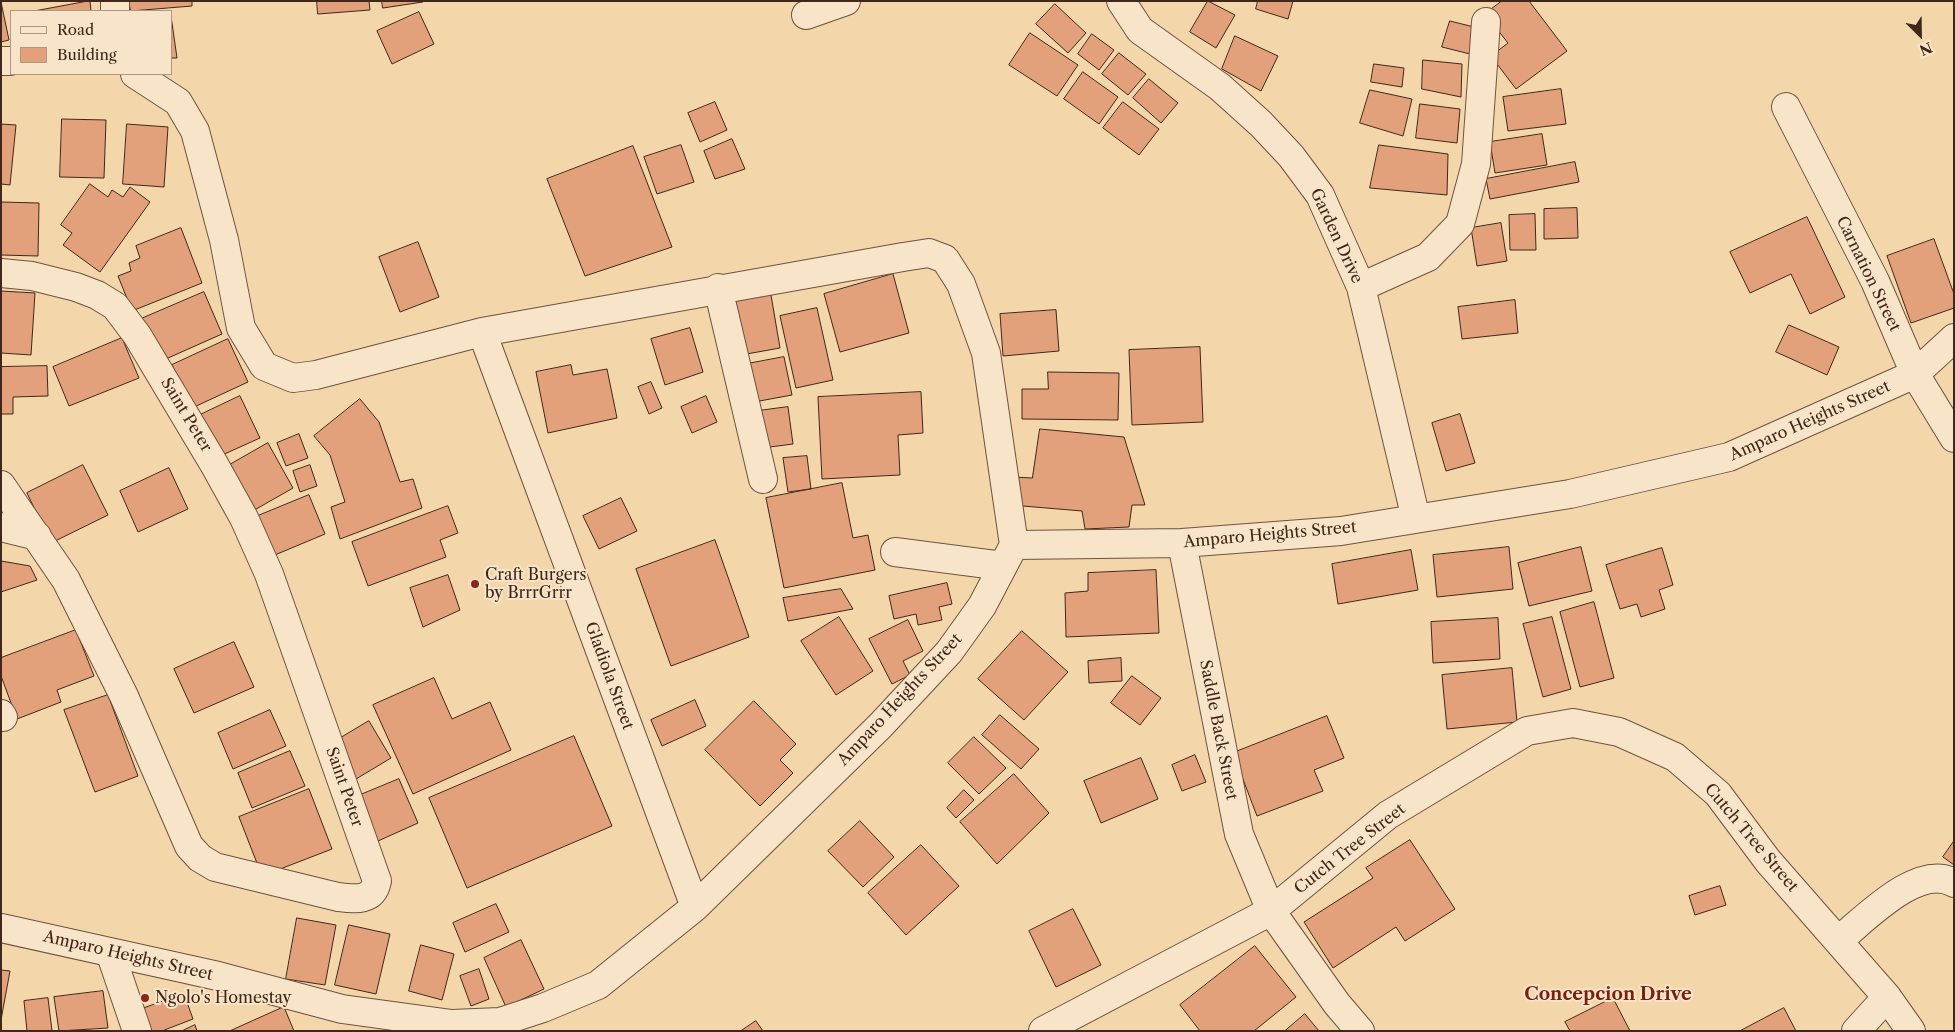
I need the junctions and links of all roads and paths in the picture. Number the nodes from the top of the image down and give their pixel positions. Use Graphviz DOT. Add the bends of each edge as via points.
graph roads {
  1 [pos="846,1"];
  2 [pos="1119,2"];
  3 [pos="806,15"];
  4 [pos="1486,22"];
  5 [pos="137,75"];
  6 [pos="1786,107"];
  7 [pos="1,273"];
  8 [pos="1361,287"];
  9 [pos="718,288"];
  10 [pos="482,332"];
  11 [pos="1954,338"];
  12 [pos="1915,374"];
  13 [pos="1954,438"];
  14 [pos="763,478"];
  15 [pos="1,485"];
  16 [pos="1416,519"];
  17 [pos="1,527"];
  18 [pos="37,536"];
  19 [pos="1182,543"];
  20 [pos="895,552"];
  21 [pos="1009,556"];
  22 [pos="1954,883"];
  23 [pos="695,907"];
  24 [pos="1271,911"];
  25 [pos="1,928"];
  26 [pos="1839,940"];
  27 [pos="110,952"];
  28 [pos="1887,997"];
  29 [pos="347,1020"];
  30 [pos="137,1031"];
  31 [pos="1043,1031"];
  32 [pos="1360,1031"];
  33 [pos="1856,1031"];
  34 [pos="1911,1031"];
  1 -- 3 [label="street"];
  2 -- 8 [label="street, Garden Drive" via="1140,30 1220,87 1291,156 1320,195"];
  4 -- 8 [label="street" via="1476,164 1460,224 1428,257"];
  5 -- 10 [label="street" via="178,102 194,131 224,240 241,328 264,366 292,378 316,375"];
  6 -- 12 [label="street, Carnation Street" via="1875,281"];
  7 -- 18 [label="street, Saint Peter" via="32,276 76,287 115,306 137,335 179,405 244,518 269,574 377,881 370,895 355,899 338,897 215,866 195,852 178,824 98,642 66,580"];
  8 -- 16 [label="street, Garden Drive"];
  9 -- 10 [label="street"];
  9 -- 14 [label="street"];
  9 -- 21 [label="street" via="929,253 945,259 961,284 986,353"];
  10 -- 23 [label="street, Gladiola Street"];
  11 -- 12 [label="street, Amparo Heights Street"];
  12 -- 13 [label="street, Carnation Street"];
  12 -- 16 [label="street, Amparo Heights Street" via="1729,457 1570,494"];
  15 -- 18 [label="street, Saint Peter"];
  16 -- 19 [label="street, Amparo Heights Street" via="1341,531"];
  17 -- 18 [label="street"];
  19 -- 21 [label="street, Amparo Heights Street"];
  19 -- 24 [label="street, Saddle Back Street" via="1238,834"];
  20 -- 21 [label="street"];
  21 -- 23 [label="street, Amparo Heights Street" via="982,606 949,652 880,726"];
  22 -- 26 [label="street" via="1945,878 1932,878 1912,884"];
  23 -- 29 [label="street, Amparo Heights Street" via="598,985 500,1022 452,1024"];
  24 -- 26 [label="street, Cutch Tree Street" via="1388,815 1527,731 1573,724 1619,732 1675,757 1718,794 1768,861"];
  24 -- 31 [label="street, Cutch Tree Street"];
  24 -- 32 [label="street, Saddle Back Street"];
  25 -- 27 [label="street, Amparo Heights Street"];
  26 -- 28 [label="street, Cutch Tree Street"];
  27 -- 29 [label="street, Amparo Heights Street" via="218,976"];
  27 -- 30 [label="street"];
  28 -- 33 [label="street"];
  28 -- 34 [label="street, Cutch Tree Street"];
}
